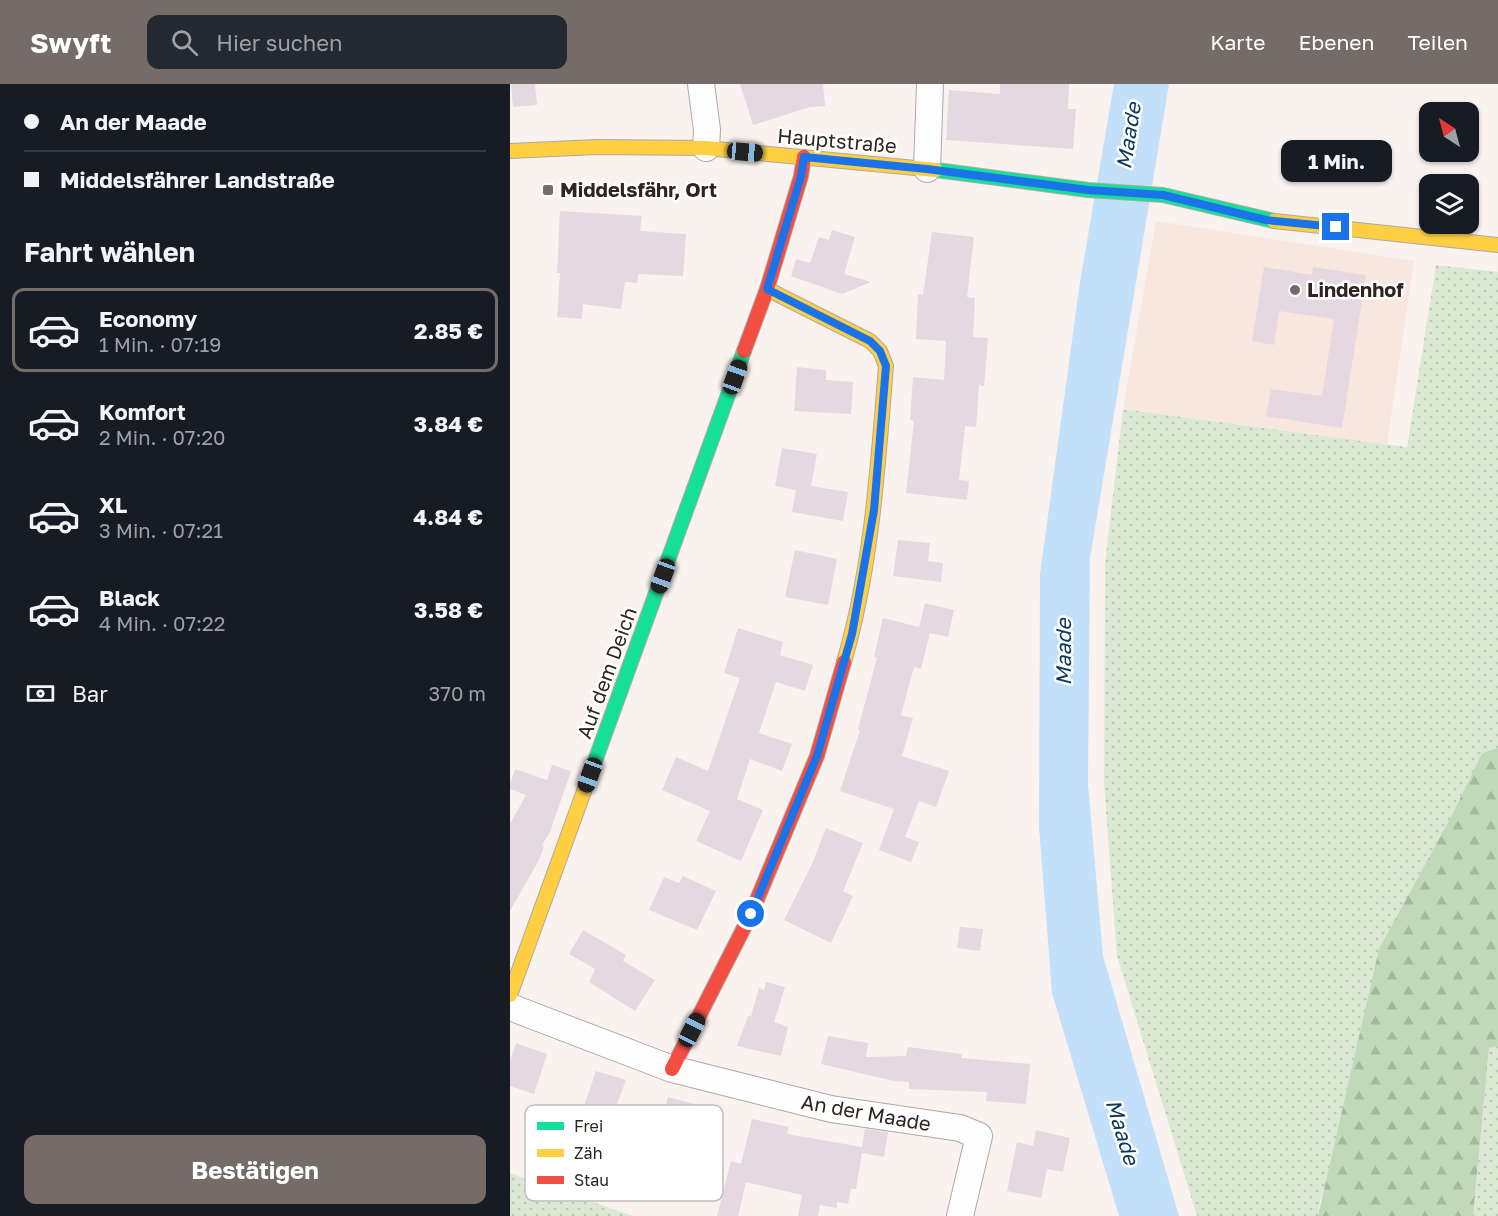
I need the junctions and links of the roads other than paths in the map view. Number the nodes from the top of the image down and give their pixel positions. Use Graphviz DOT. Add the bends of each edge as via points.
graph roads {
  1 [pos="701,84"];
  2 [pos="930,84"];
  3 [pos="706,148"];
  4 [pos="510,151"];
  5 [pos="804,157"];
  6 [pos="927,169"];
  7 [pos="1498,245"];
  8 [pos="767,289"];
  9 [pos="510,995"];
  10 [pos="510,1007"];
  11 [pos="672,1069"];
  12 [pos="960,1216"];
  1 -- 3 [label="street"];
  2 -- 6 [label="street"];
  3 -- 4 [label="street, Hauptstraße"];
  3 -- 5 [label="street, Hauptstraße"];
  5 -- 6 [label="street, Hauptstraße"];
  5 -- 8 [label="street, Auf dem Deich"];
  6 -- 7 [label="street, Hauptstraße" via="1088,190 1163,195 1266,220"];
  8 -- 9 [label="street, Auf dem Deich"];
  8 -- 11 [label="street" via="870,341 880,351 886,366 874,510 852,634 817,756 751,914"];
  10 -- 11 [label="street, An der Maade"];
  11 -- 12 [label="street, An der Maade" via="831,1109 960,1128 979,1136"];
}
